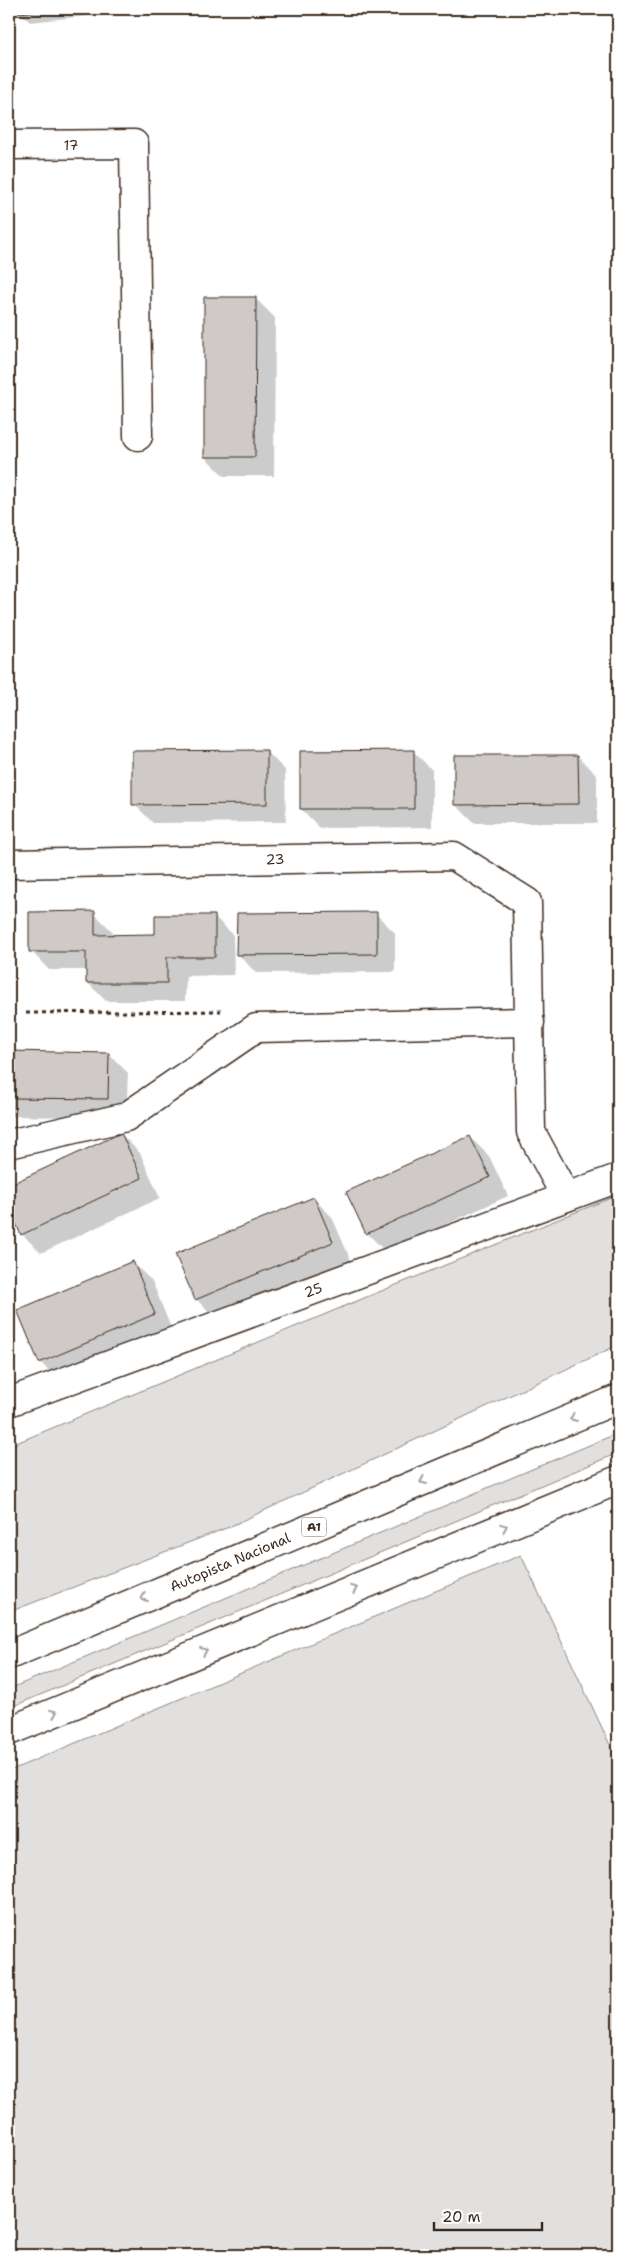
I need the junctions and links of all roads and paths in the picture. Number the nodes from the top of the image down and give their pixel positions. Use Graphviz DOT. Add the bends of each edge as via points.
graph roads {
  1 [pos="9,145"];
  2 [pos="138,436"];
  3 [pos="9,864"];
  4 [pos="530,1022"];
  5 [pos="9,1144"];
  6 [pos="618,1178"];
  7 [pos="566,1196"];
  8 [pos="618,1400"];
  9 [pos="9,1402"];
  10 [pos="618,1480"];
  11 [pos="9,1655"];
  12 [pos="9,1731"];
  1 -- 2 [label="street, 17" via="134,144"];
  3 -- 4 [label="street, 23" via="454,856 527,902"];
  4 -- 5 [label="street" via="256,1028 126,1117"];
  4 -- 7 [label="street" via="531,1132"];
  6 -- 7 [label="street, 25"];
  7 -- 9 [label="street, 25"];
  8 -- 11 [label="street, Autopista Nacional / A1, one-way"];
  12 -- 10 [label="street, one-way"];
}
